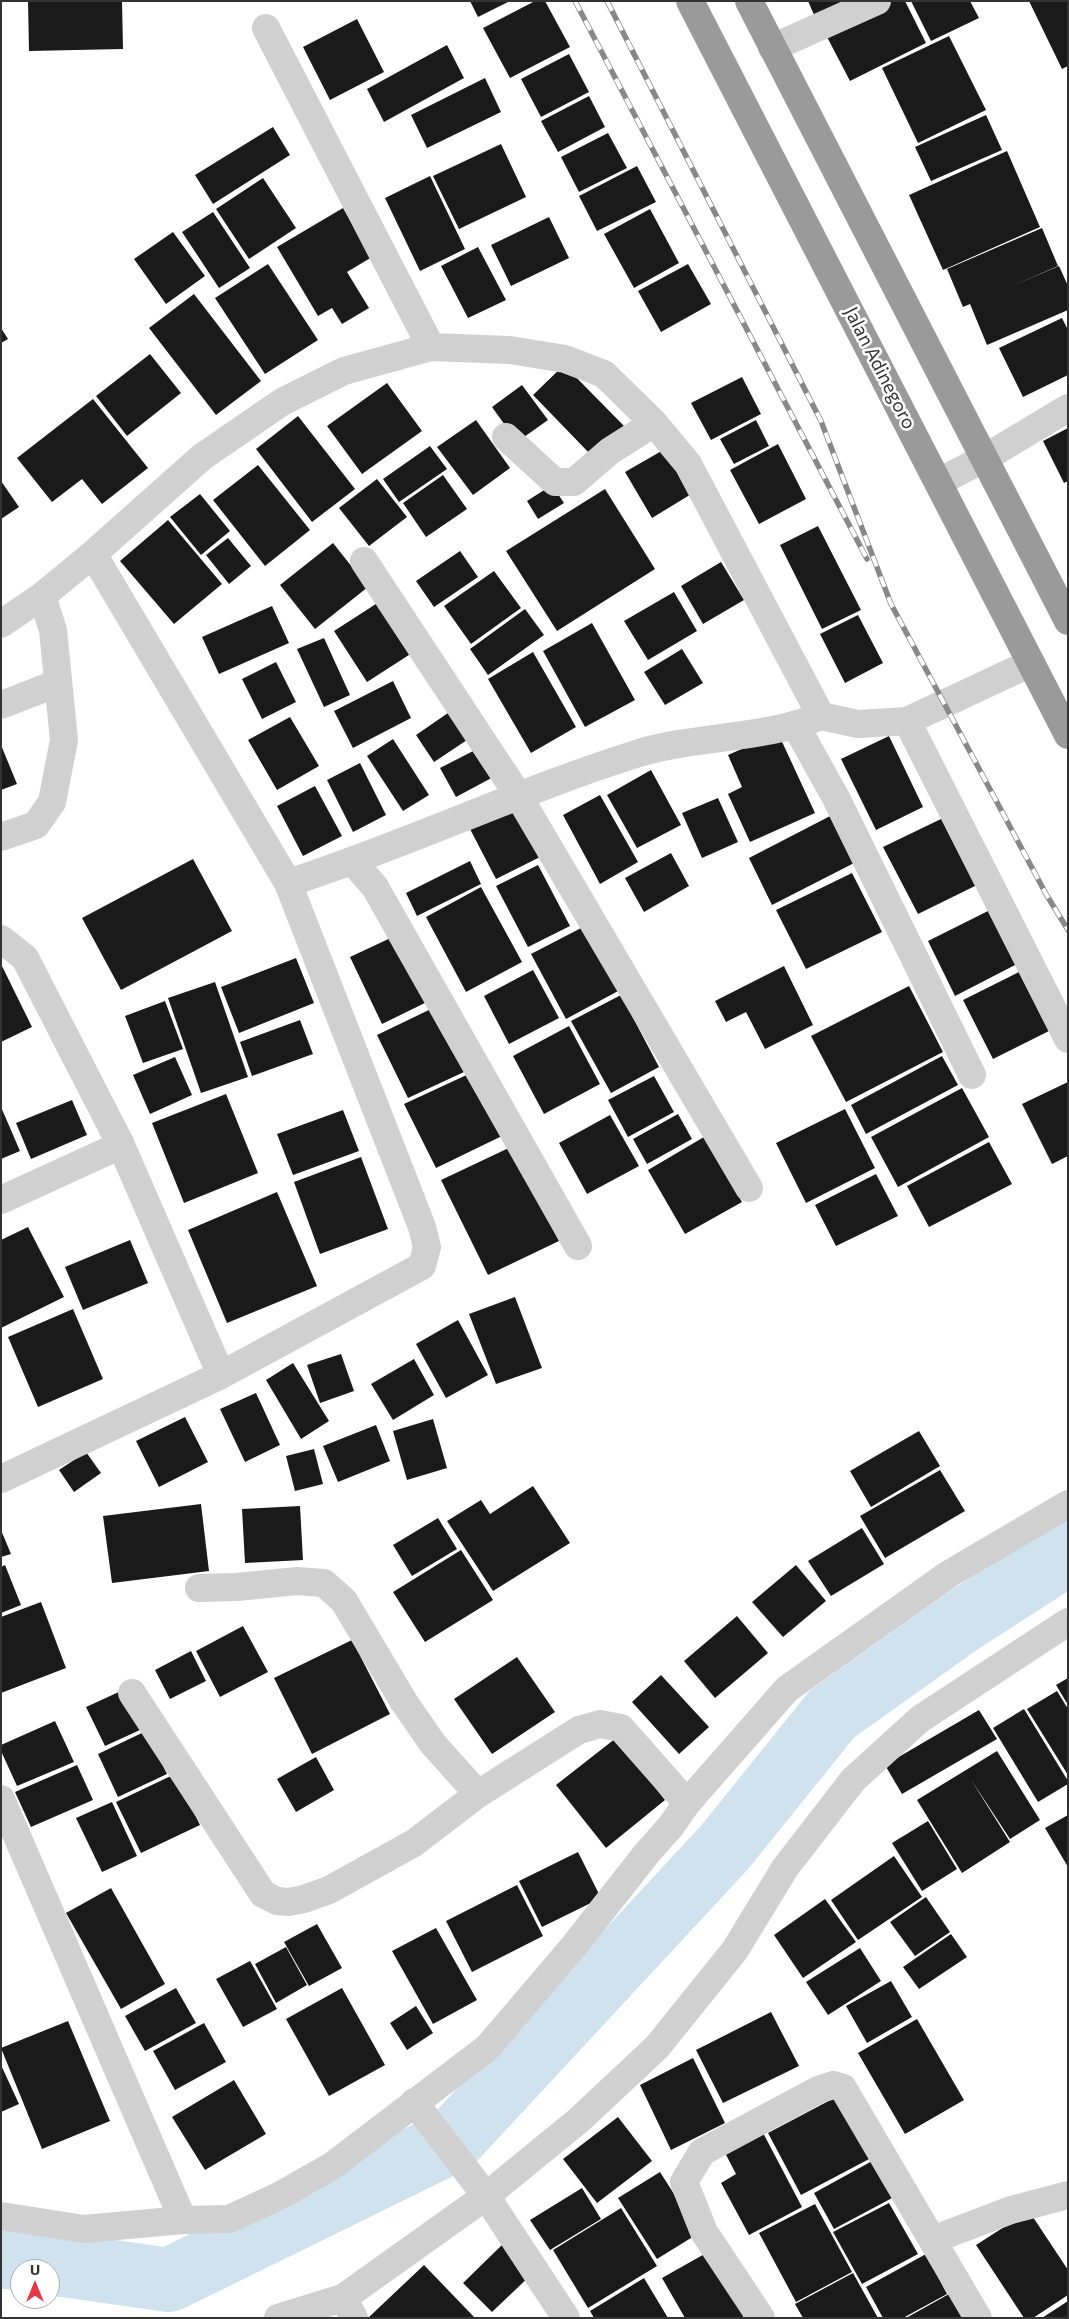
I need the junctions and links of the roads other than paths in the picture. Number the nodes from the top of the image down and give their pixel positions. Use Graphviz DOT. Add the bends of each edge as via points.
graph roads {
  1 [pos="690,1"];
  2 [pos="749,1"];
  3 [pos="877,1"];
  4 [pos="266,28"];
  5 [pos="772,48"];
  6 [pos="432,348"];
  7 [pos="1068,408"];
  8 [pos="654,423"];
  9 [pos="506,437"];
  10 [pos="983,459"];
  11 [pos="939,482"];
  12 [pos="93,554"];
  13 [pos="364,561"];
  14 [pos="42,596"];
  15 [pos="1068,621"];
  16 [pos="1,624"];
  17 [pos="1031,663"];
  18 [pos="58,683"];
  19 [pos="1,705"];
  20 [pos="808,721"];
  21 [pos="907,721"];
  22 [pos="1068,735"];
  23 [pos="518,795"];
  24 [pos="1,837"];
  25 [pos="353,862"];
  26 [pos="288,883"];
  27 [pos="1,939"];
  28 [pos="1068,1038"];
  29 [pos="972,1075"];
  30 [pos="121,1144"];
  31 [pos="749,1188"];
  32 [pos="1,1200"];
  33 [pos="578,1246"];
  34 [pos="221,1374"];
  35 [pos="1,1479"];
  36 [pos="1068,1504"];
  37 [pos="199,1588"];
  38 [pos="1068,1622"];
  39 [pos="132,1693"];
  40 [pos="478,1794"];
  41 [pos="1,1798"];
  42 [pos="686,1803"];
  43 [pos="418,2108"];
  44 [pos="480,2190"];
  45 [pos="1068,2195"];
  46 [pos="1,2216"];
  47 [pos="183,2220"];
  48 [pos="932,2240"];
  49 [pos="348,2308"];
  50 [pos="278,2318"];
  51 [pos="566,2318"];
  52 [pos="761,2318"];
  53 [pos="978,2318"];
  1 -- 11 [label="highway, Jalan Adinegoro"];
  2 -- 5 [label="highway"];
  3 -- 5 [label="street"];
  4 -- 6 [label="street"];
  5 -- 10 [label="highway"];
  6 -- 8 [label="street" via="510,350 565,359 604,374"];
  6 -- 12 [label="street" via="344,371 282,402 202,457"];
  7 -- 10 [label="street"];
  8 -- 9 [label="street" via="610,451 574,482 556,482"];
  8 -- 20 [label="street" via="688,464"];
  10 -- 11 [label="street"];
  10 -- 15 [label="highway"];
  11 -- 17 [label="highway, Jalan Adinegoro"];
  12 -- 14 [label="street"];
  12 -- 26 [label="street"];
  13 -- 23 [label="street"];
  14 -- 16 [label="street"];
  14 -- 18 [label="street" via="53,630"];
  17 -- 21 [label="street"];
  17 -- 22 [label="highway, Jalan Adinegoro"];
  18 -- 19 [label="street"];
  18 -- 24 [label="street" via="64,740 52,802 36,824"];
  20 -- 21 [label="street" via="858,724"];
  20 -- 23 [label="street" via="666,745"];
  20 -- 29 [label="street" via="836,798"];
  21 -- 28 [label="street"];
  23 -- 25 [label="street"];
  23 -- 31 [label="street"];
  25 -- 26 [label="street"];
  25 -- 33 [label="street" via="380,895"];
  26 -- 34 [label="street" via="427,1247 422,1266"];
  27 -- 30 [label="street" via="25,958"];
  30 -- 32 [label="street"];
  30 -- 34 [label="street"];
  34 -- 35 [label="street"];
  36 -- 42 [label="street" via="949,1574 787,1689"];
  37 -- 40 [label="street" via="297,1581 324,1583 344,1601 433,1744"];
  38 -- 44 [label="street" via="920,1719 853,1780 785,1868 735,1950 657,2047 579,2120"];
  39 -- 40 [label="street" via="263,1894 277,1901 304,1900 329,1890 414,1843"];
  40 -- 42 [label="street" via="579,1730 600,1724 621,1728"];
  41 -- 47 [label="street"];
  42 -- 43 [label="street" via="574,1946 487,2048"];
  43 -- 44 [label="street"];
  43 -- 47 [label="street" via="332,2166 279,2196 229,2219"];
  44 -- 49 [label="street"];
  44 -- 51 [label="street"];
  45 -- 48 [label="street" via="1011,2210"];
  46 -- 47 [label="street" via="84,2229"];
  48 -- 52 [label="street" via="843,2088 833,2085 818,2090 702,2152 684,2182 704,2232"];
  48 -- 53 [label="street"];
  49 -- 50 [label="street"];
}
